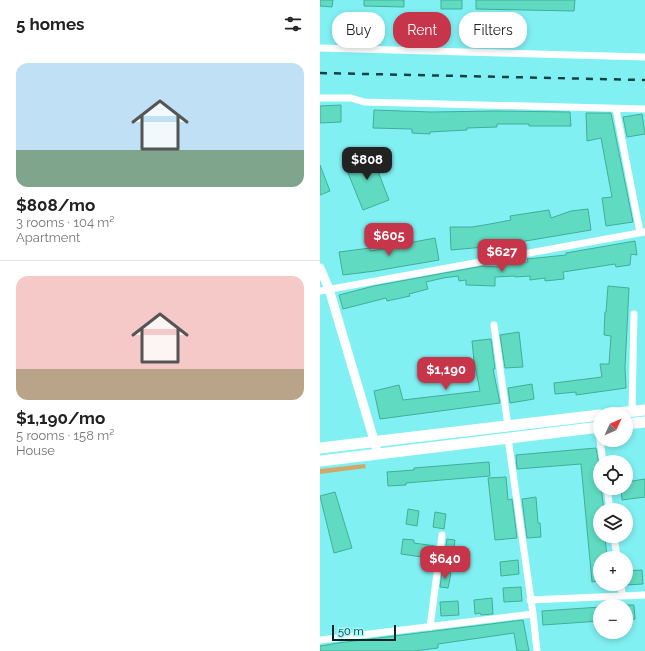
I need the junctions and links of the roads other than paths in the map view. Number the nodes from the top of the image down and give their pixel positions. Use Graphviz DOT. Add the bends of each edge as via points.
graph roads {
  1 [pos="320,48"];
  2 [pos="645,57"];
  3 [pos="320,98"];
  4 [pos="616,109"];
  5 [pos="645,109"];
  6 [pos="642,232"];
  7 [pos="320,268"];
  8 [pos="324,290"];
  9 [pos="634,314"];
  10 [pos="494,325"];
  11 [pos="632,407"];
  12 [pos="645,410"];
  13 [pos="633,411"];
  14 [pos="593,416"];
  15 [pos="645,422"];
  16 [pos="633,423"];
  17 [pos="508,426"];
  18 [pos="593,433"];
  19 [pos="508,438"];
  20 [pos="376,442"];
  21 [pos="320,448"];
  22 [pos="378,455"];
  23 [pos="320,461"];
  24 [pos="442,534"];
  25 [pos="621,591"];
  26 [pos="645,594"];
  27 [pos="622,595"];
  28 [pos="530,600"];
  29 [pos="532,614"];
  30 [pos="430,627"];
  31 [pos="320,640"];
  32 [pos="536,651"];
  1 -- 2 [label="street"];
  3 -- 4 [label="street" via="351,98 364,102"];
  4 -- 5 [label="street"];
  4 -- 6 [label="street"];
  6 -- 8 [label="street"];
  7 -- 8 [label="main road"];
  8 -- 20 [label="main road"];
  9 -- 11 [label="street"];
  10 -- 17 [label="street"];
  12 -- 13 [label="main road"];
  14 -- 17 [label="main road"];
  15 -- 16 [label="main road"];
  17 -- 20 [label="main road"];
  18 -- 19 [label="main road"];
  19 -- 22 [label="main road"];
  19 -- 28 [label="street"];
  20 -- 21 [label="main road"];
  20 -- 22 [label="main road"];
  22 -- 23 [label="main road"];
  24 -- 30 [label="street"];
  25 -- 27 [label="street"];
  26 -- 27 [label="street"];
  27 -- 28 [label="street"];
  28 -- 29 [label="street"];
  29 -- 30 [label="street"];
  29 -- 32 [label="street"];
  30 -- 31 [label="street"];
}
